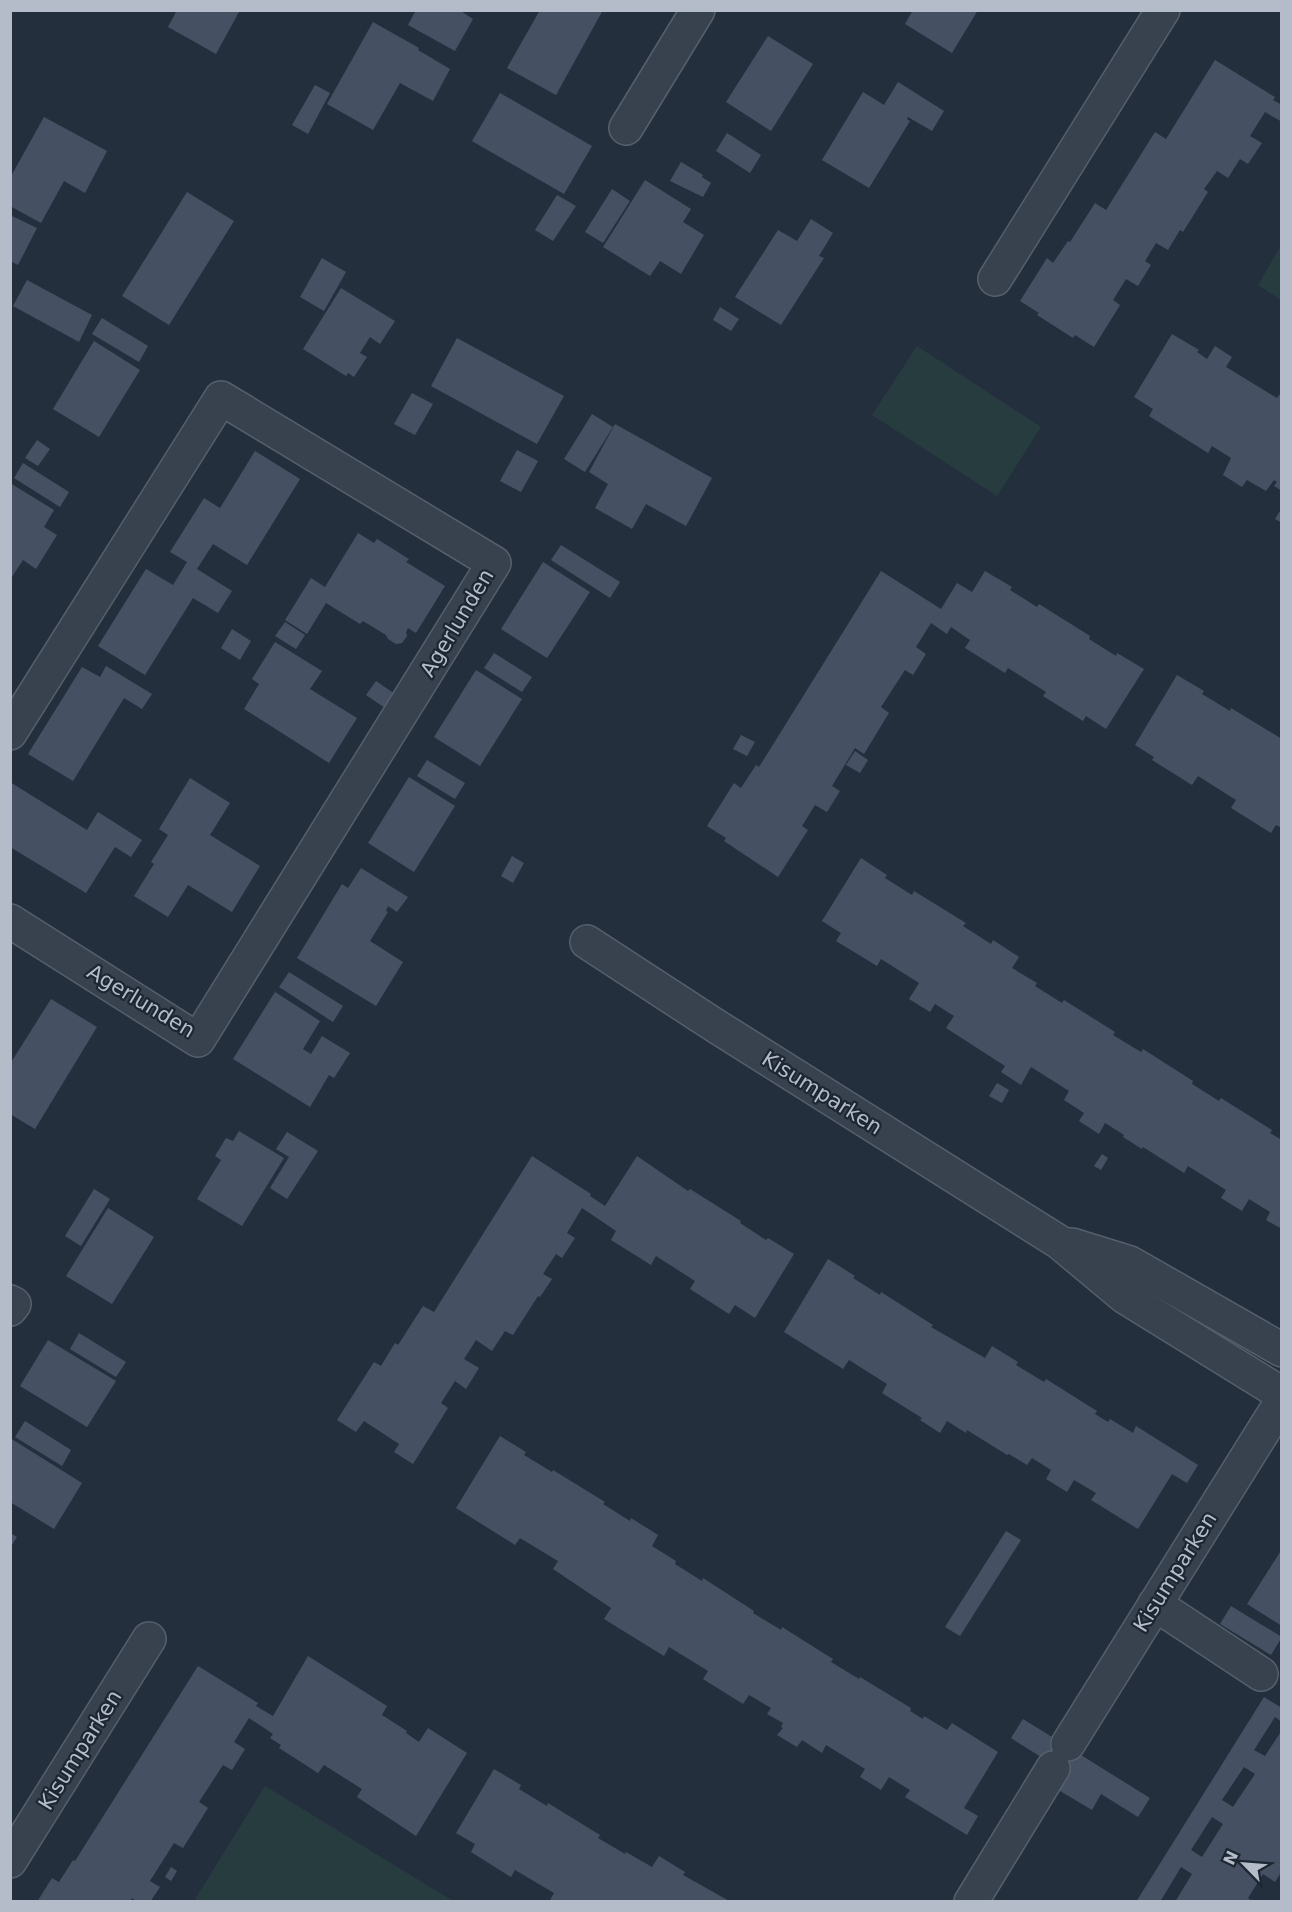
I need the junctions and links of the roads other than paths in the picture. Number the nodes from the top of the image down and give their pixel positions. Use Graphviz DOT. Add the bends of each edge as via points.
graph roads {
  1 [pos="698,10"];
  2 [pos="1163,10"];
  3 [pos="626,128"];
  4 [pos="994,279"];
  5 [pos="10,733"];
  6 [pos="10,921"];
  7 [pos="587,942"];
  8 [pos="1059,1242"];
  9 [pos="10,1302"];
  10 [pos="10,1309"];
  11 [pos="1281,1350"];
  12 [pos="1281,1394"];
  13 [pos="1281,1401"];
  14 [pos="1155,1604"];
  15 [pos="149,1639"];
  16 [pos="1261,1674"];
  17 [pos="10,1861"];
  18 [pos="971,1902"];
  1 -- 3 [label="street"];
  2 -- 4 [label="street"];
  5 -- 6 [label="street, Agerlunden" via="221,398 494,563 198,1040"];
  7 -- 8 [label="street, Kisumparken" via="718,1029"];
  8 -- 11 [label="street, Kisumparken" via="1130,1263"];
  8 -- 12 [label="street, Kisumparken" via="1125,1297"];
  9 -- 10 [label="street" via="14,1304"];
  13 -- 14 [label="street, Kisumparken"];
  14 -- 16 [label="street"];
  14 -- 18 [label="street, Kisumparken"];
  15 -- 17 [label="street, Kisumparken"];
}
